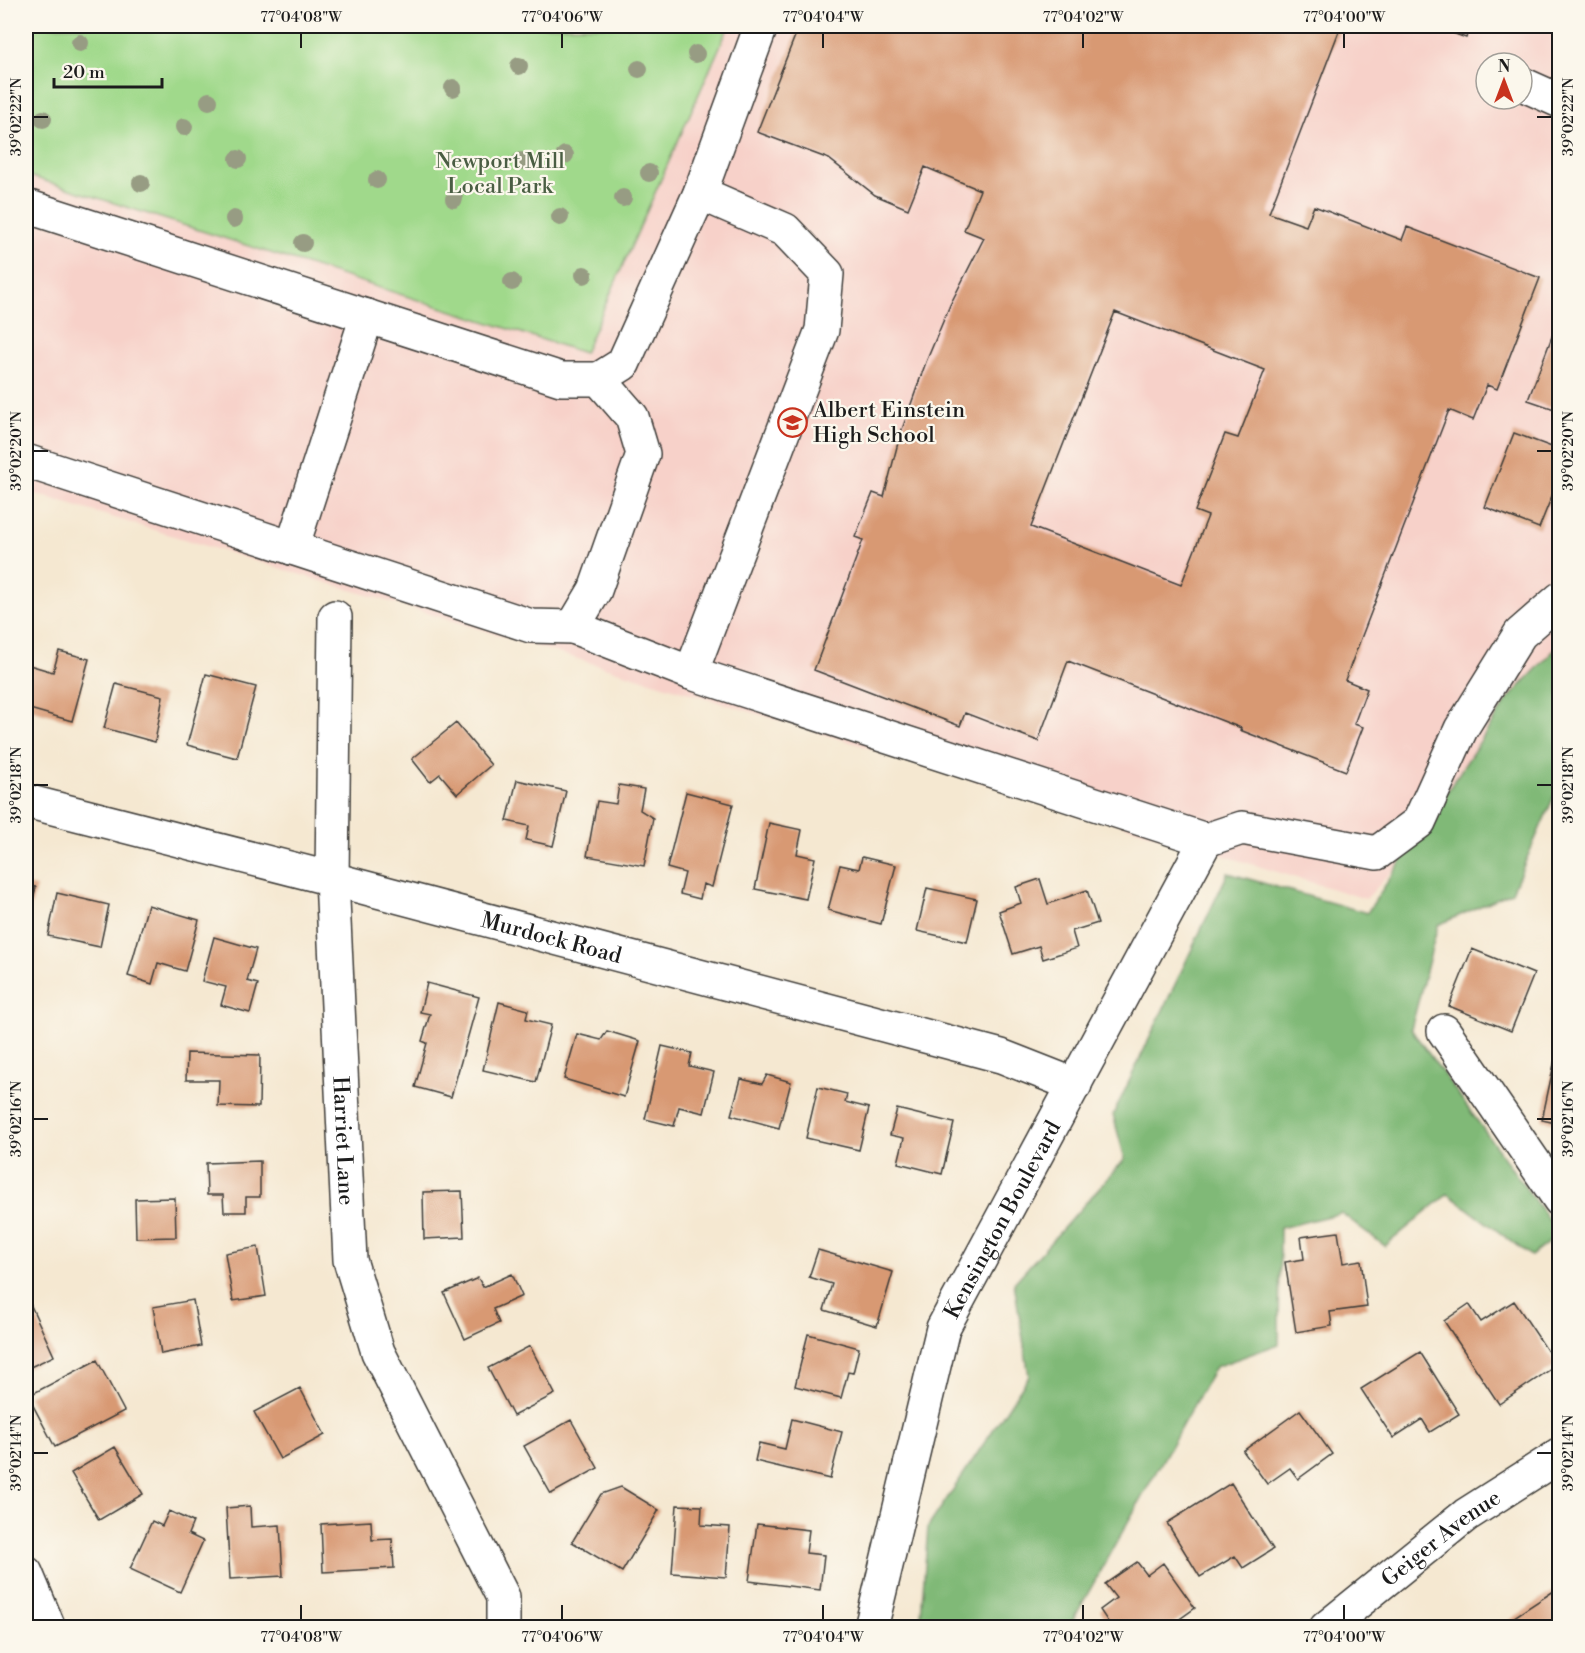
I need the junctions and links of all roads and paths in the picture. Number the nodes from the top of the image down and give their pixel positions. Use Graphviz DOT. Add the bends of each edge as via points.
graph roads {
  1 [pos="761,26"];
  2 [pos="1534,89"];
  3 [pos="1560,101"];
  4 [pos="699,193"];
  5 [pos="28,214"];
  6 [pos="367,316"];
  7 [pos="599,379"];
  8 [pos="26,461"];
  9 [pos="292,548"];
  10 [pos="1560,599"];
  11 [pos="335,617"];
  12 [pos="573,627"];
  13 [pos="691,673"];
  14 [pos="26,801"];
  15 [pos="1206,840"];
  16 [pos="332,879"];
  17 [pos="1444,1031"];
  18 [pos="1075,1085"];
  19 [pos="1560,1200"];
  20 [pos="1560,1455"];
  21 [pos="26,1572"];
  22 [pos="49,1628"];
  23 [pos="503,1628"];
  24 [pos="871,1628"];
  25 [pos="1326,1628"];
  1 -- 4 [label="street"];
  2 -- 3 [label="street"];
  4 -- 7 [label="street" via="623,364"];
  4 -- 13 [label="street" via="785,230 827,274 822,330"];
  5 -- 6 [label="street"];
  6 -- 7 [label="street" via="561,379"];
  6 -- 9 [label="street"];
  7 -- 12 [label="street" via="632,417 643,454 595,590"];
  8 -- 9 [label="street"];
  9 -- 12 [label="street" via="531,626"];
  10 -- 15 [label="street" via="1520,634 1461,729 1419,822 1377,853 1242,828"];
  11 -- 16 [label="street, Harriet Lane"];
  12 -- 13 [label="street"];
  13 -- 15 [label="street"];
  14 -- 16 [label="street, Murdock Road"];
  15 -- 18 [label="street, Kensington Boulevard"];
  16 -- 18 [label="street, Murdock Road" via="1001,1056"];
  16 -- 23 [label="street, Harriet Lane" via="350,1260 378,1352 503,1597"];
  17 -- 19 [label="street"];
  18 -- 24 [label="street, Kensington Boulevard" via="944,1328"];
  20 -- 25 [label="street, Geiger Avenue" via="1466,1515"];
  21 -- 22 [label="street"];
}
